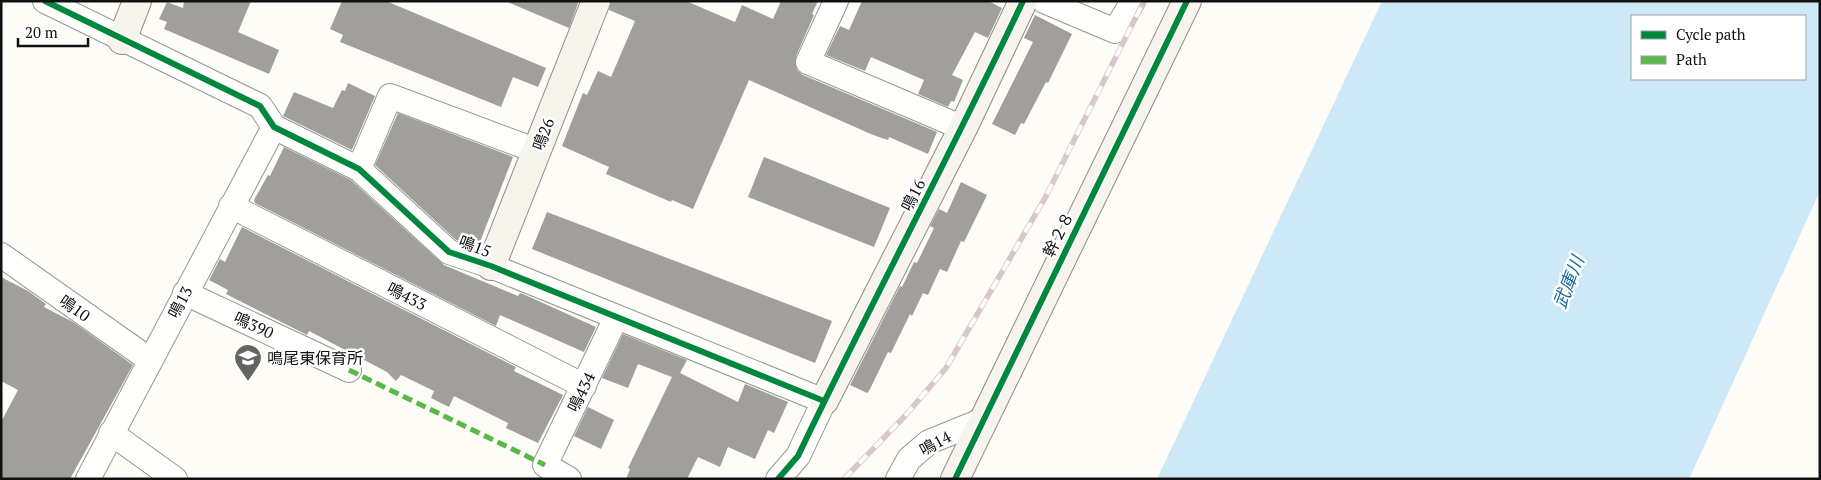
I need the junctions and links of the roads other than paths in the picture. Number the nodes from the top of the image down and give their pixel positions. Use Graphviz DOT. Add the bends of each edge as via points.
graph roads {
  1 [pos="45,1"];
  2 [pos="137,1"];
  3 [pos="596,1"];
  4 [pos="836,1"];
  5 [pos="1024,1"];
  6 [pos="1044,1"];
  7 [pos="1133,1"];
  8 [pos="1187,1"];
  9 [pos="122,40"];
  10 [pos="274,127"];
  11 [pos="964,128"];
  12 [pos="537,151"];
  13 [pos="359,169"];
  14 [pos="231,206"];
  15 [pos="1,255"];
  16 [pos="491,266"];
  17 [pos="185,293"];
  18 [pos="616,318"];
  19 [pos="150,360"];
  20 [pos="350,370"];
  21 [pos="584,386"];
  22 [pos="824,401"];
  23 [pos="983,420"];
  24 [pos="111,433"];
  25 [pos="88,479"];
  26 [pos="175,479"];
  27 [pos="569,479"];
  28 [pos="778,479"];
  29 [pos="898,479"];
  30 [pos="954,479"];
  1 -- 9 [label="street"];
  2 -- 9 [label="street"];
  3 -- 12 [label="street, 鳴26"];
  4 -- 11 [label="street" via="808,62"];
  5 -- 11 [label="street, 鳴16"];
  6 -- 7 [label="street" via="1114,31"];
  8 -- 23 [label="street, 幹２８"];
  9 -- 10 [label="street" via="260,106"];
  10 -- 13 [label="street, 鳴15"];
  10 -- 14 [label="street, 鳴13"];
  11 -- 22 [label="street, 鳴16"];
  12 -- 13 [label="street" via="390,96"];
  12 -- 16 [label="street, 鳴26"];
  13 -- 16 [label="street, 鳴15" via="450,252"];
  14 -- 17 [label="street, 鳴13"];
  14 -- 21 [label="street, 鳴433"];
  15 -- 19 [label="street, 鳴10"];
  16 -- 18 [label="street, 鳴15"];
  17 -- 19 [label="street, 鳴13"];
  17 -- 20 [label="street, 鳴390"];
  18 -- 21 [label="street, 鳴434"];
  18 -- 22 [label="street, 鳴15"];
  19 -- 24 [label="street, 鳴13"];
  21 -- 27 [label="street, 鳴434" via="545,465"];
  22 -- 28 [label="street" via="798,456"];
  23 -- 29 [label="street, 鳴14" via="930,442 909,459"];
  23 -- 30 [label="street, 幹２８"];
  24 -- 25 [label="street, 鳴13"];
  24 -- 26 [label="street"];
}
